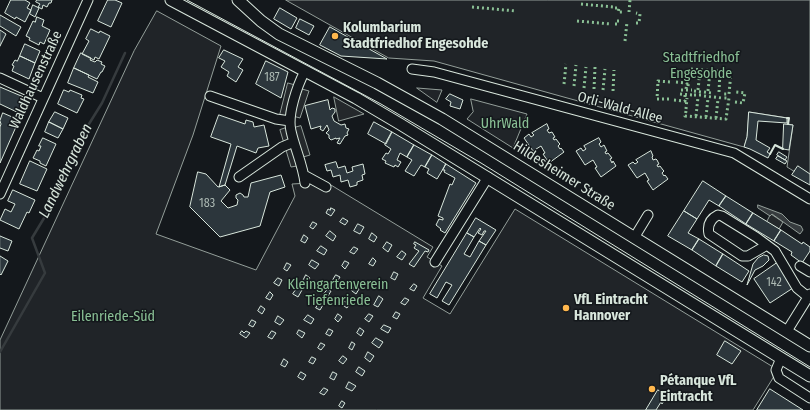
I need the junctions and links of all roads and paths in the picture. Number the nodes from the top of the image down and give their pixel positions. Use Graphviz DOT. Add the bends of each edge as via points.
graph roads {
  1 [pos="88,0"];
  2 [pos="171,0"];
  3 [pos="238,0"];
  4 [pos="412,69"];
  5 [pos="305,71"];
  6 [pos="0,78"];
  7 [pos="210,96"];
  8 [pos="43,98"];
  9 [pos="290,121"];
  10 [pos="294,142"];
  11 [pos="239,177"];
  12 [pos="488,177"];
  13 [pos="326,187"];
  14 [pos="0,194"];
  15 [pos="810,199"];
  16 [pos="648,215"];
  17 [pos="634,238"];
  18 [pos="766,245"];
  19 [pos="435,262"];
  20 [pos="800,266"];
  21 [pos="810,272"];
  22 [pos="809,295"];
  23 [pos="787,331"];
  24 [pos="810,346"];
  25 [pos="781,358"];
  26 [pos="810,376"];
  27 [pos="810,398"];
  1 -- 8 [label="street, Waldhausenstraße"];
  2 -- 5 [label="main road"];
  3 -- 17 [label="main road, Hildesheimer Straße" via="279,34 442,119"];
  4 -- 15 [label="street, Orli-Wald-Allee" via="434,72 734,153"];
  5 -- 9 [label="street" via="297,89"];
  5 -- 12 [label="main road" via="394,120"];
  6 -- 8 [label="street"];
  7 -- 9 [label="street" via="276,119"];
  8 -- 14 [label="street, Waldhausenstraße"];
  9 -- 10 [label="street"];
  10 -- 11 [label="street" via="282,147"];
  10 -- 13 [label="street" via="305,179"];
  12 -- 19 [label="street"];
  12 -- 25 [label="main road"];
  16 -- 17 [label="street"];
  17 -- 23 [label="main road, Hildesheimer Straße"];
  18 -- 18 [label="street" via="756,236 718,215 710,222 709,234 742,256 748,256"];
  18 -- 22 [label="street" via="777,253 797,288"];
  20 -- 21 [label="street"];
  22 -- 23 [label="street"];
  23 -- 24 [label="main road, Hildesheimer Straße"];
  25 -- 26 [label="main road"];
  25 -- 27 [label="street" via="776,370 779,378"];
}
